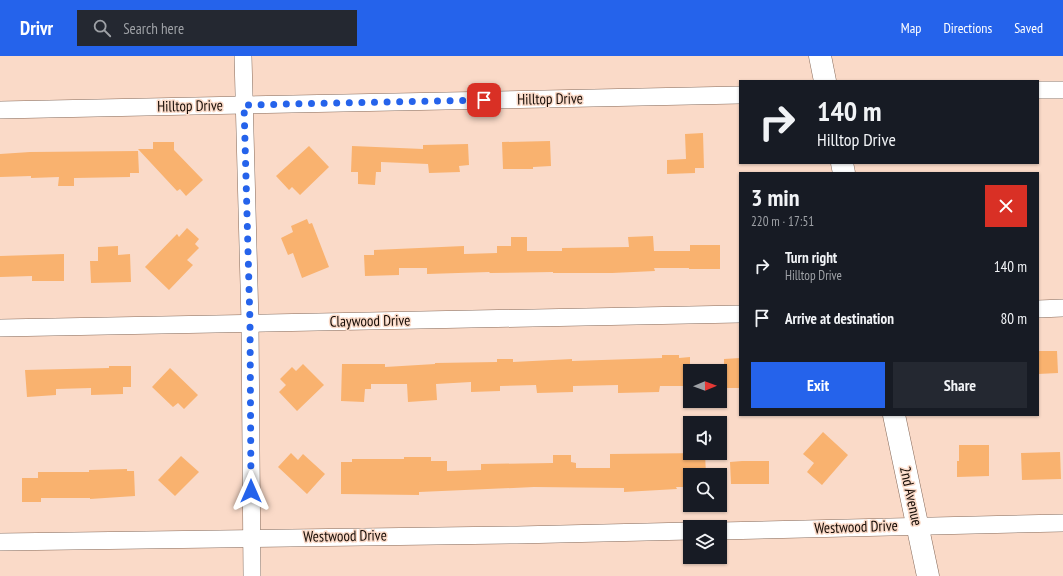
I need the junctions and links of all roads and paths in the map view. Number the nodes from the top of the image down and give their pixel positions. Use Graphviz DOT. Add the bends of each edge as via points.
graph roads {
  1 [pos="243,56"];
  2 [pos="820,56"];
  3 [pos="825,80"];
  4 [pos="1039,90"];
  5 [pos="1063,90"];
  6 [pos="739,95"];
  7 [pos="244,105"];
  8 [pos="0,110"];
  9 [pos="1063,308"];
  10 [pos="1039,309"];
  11 [pos="739,314"];
  12 [pos="250,323"];
  13 [pos="0,328"];
  14 [pos="894,416"];
  15 [pos="1063,523"];
  16 [pos="917,525"];
  17 [pos="683,531"];
  18 [pos="727,531"];
  19 [pos="252,537"];
  20 [pos="0,542"];
  21 [pos="252,576"];
  22 [pos="928,576"];
  1 -- 7 [label="street"];
  2 -- 3 [label="street"];
  4 -- 5 [label="street"];
  6 -- 7 [label="street, Hilltop Drive"];
  7 -- 8 [label="street, Hilltop Drive"];
  7 -- 12 [label="street"];
  9 -- 10 [label="street"];
  11 -- 12 [label="street, Claywood Drive"];
  12 -- 13 [label="street, Claywood Drive"];
  12 -- 19 [label="street"];
  14 -- 16 [label="street, 2nd Avenue"];
  15 -- 16 [label="street, Westwood Drive"];
  16 -- 18 [label="street, Westwood Drive"];
  16 -- 22 [label="street, 2nd Avenue"];
  17 -- 19 [label="street, Westwood Drive"];
  19 -- 20 [label="street, Westwood Drive"];
  19 -- 21 [label="street"];
}
